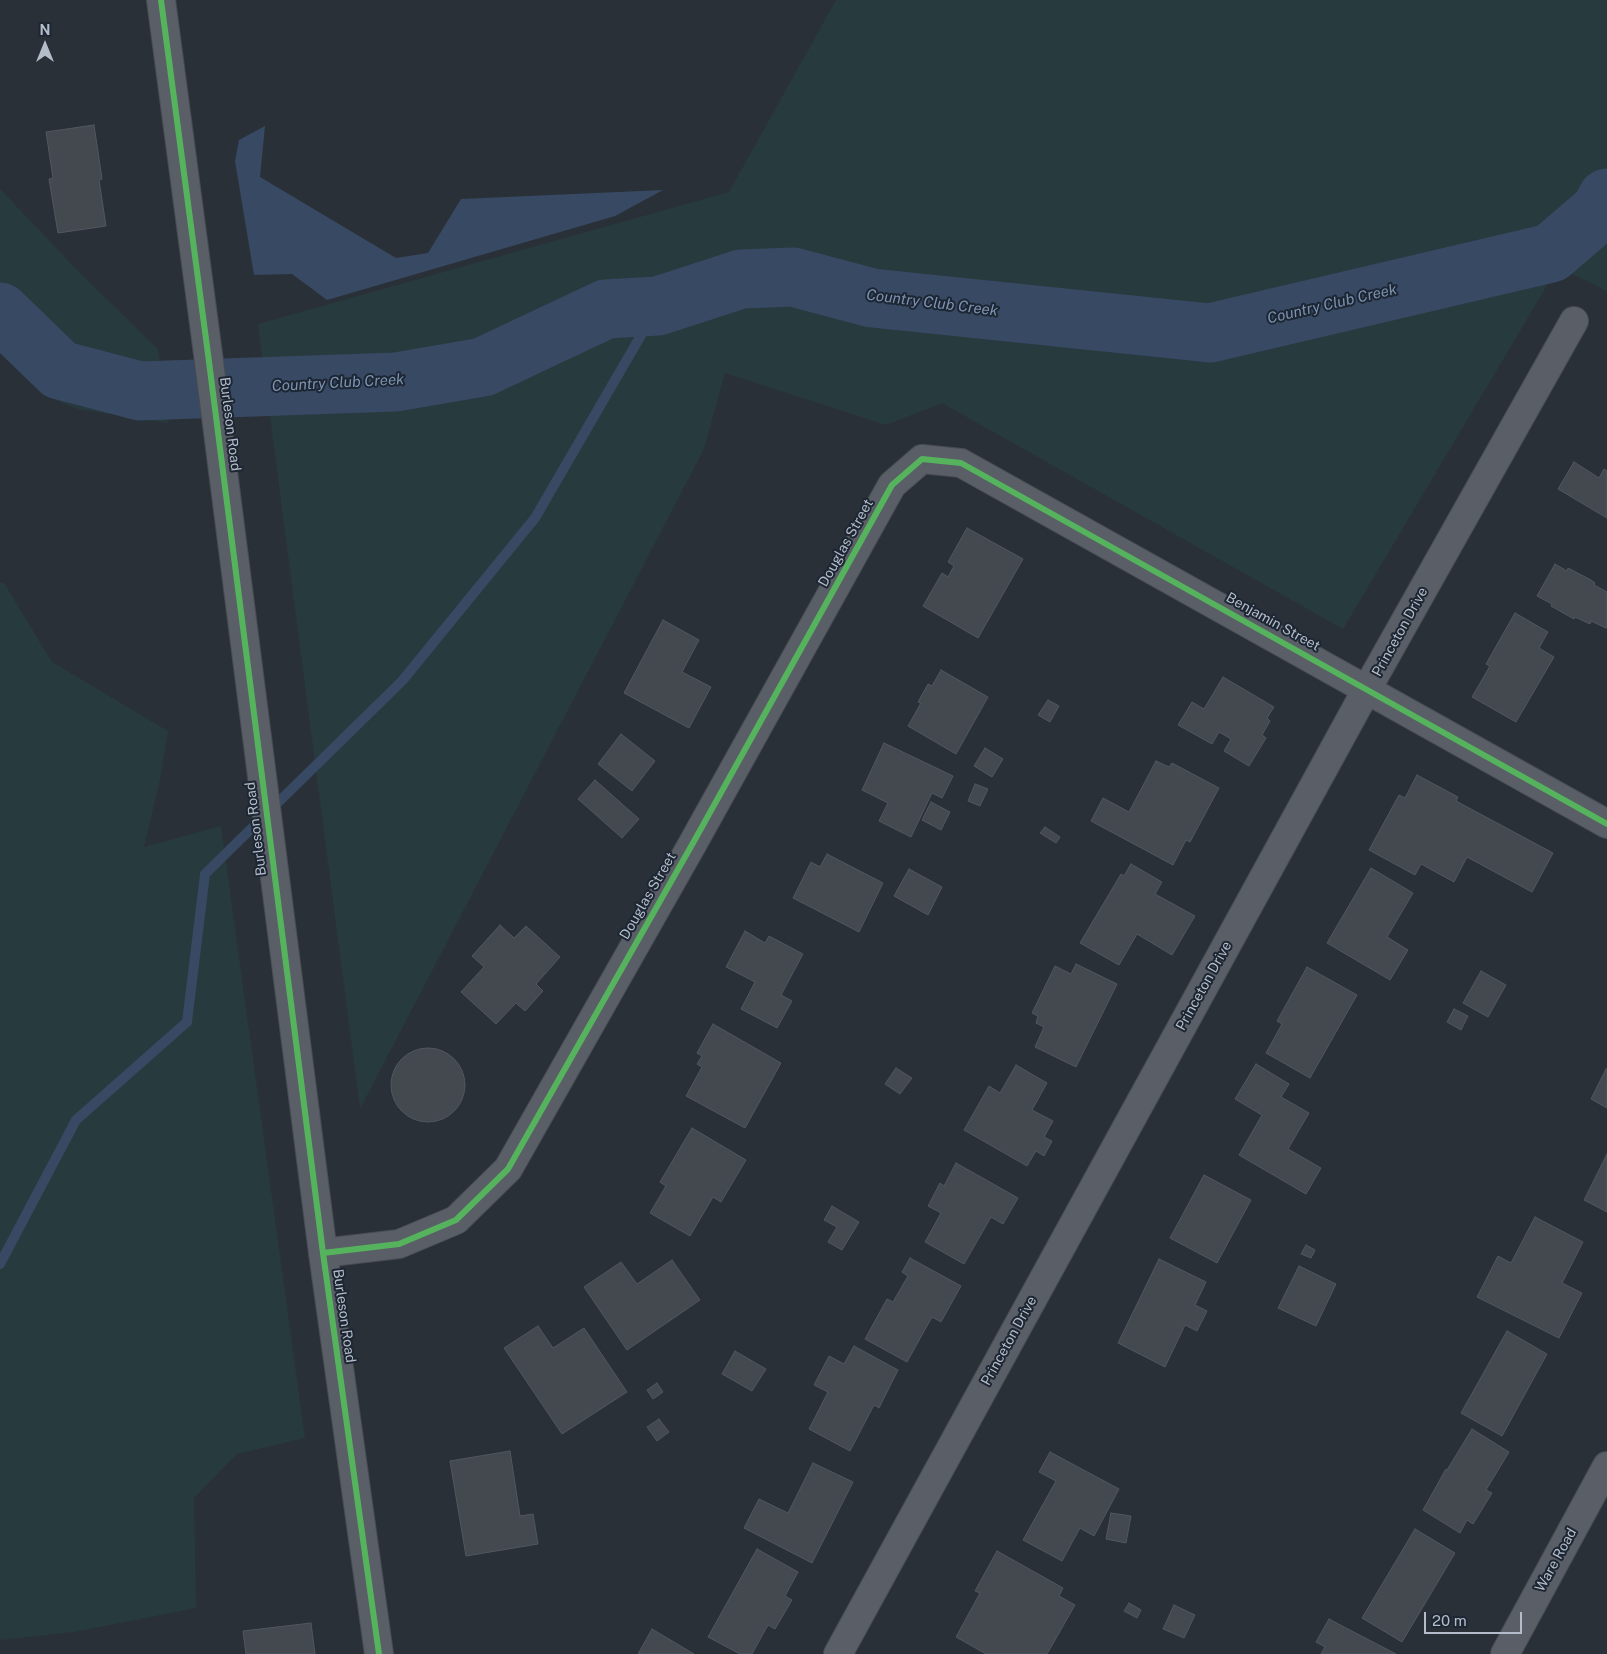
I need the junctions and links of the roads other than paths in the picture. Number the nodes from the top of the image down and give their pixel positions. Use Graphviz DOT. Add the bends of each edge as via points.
graph roads {
  1 [pos="161,0"];
  2 [pos="1574,321"];
  3 [pos="922,459"];
  4 [pos="1367,689"];
  5 [pos="1607,824"];
  6 [pos="323,1253"];
  7 [pos="1607,1466"];
  8 [pos="378,1654"];
  9 [pos="838,1654"];
  10 [pos="1505,1654"];
  1 -- 6 [label="street, Burleson Road"];
  2 -- 4 [label="street, Princeton Drive"];
  3 -- 4 [label="street, Benjamin Street" via="961,463"];
  3 -- 6 [label="street, Douglas Street" via="892,485 508,1169 456,1220 399,1244"];
  4 -- 5 [label="street, Benjamin Street"];
  4 -- 9 [label="street, Princeton Drive"];
  6 -- 8 [label="street, Burleson Road"];
  7 -- 10 [label="street, Ware Road"];
}
